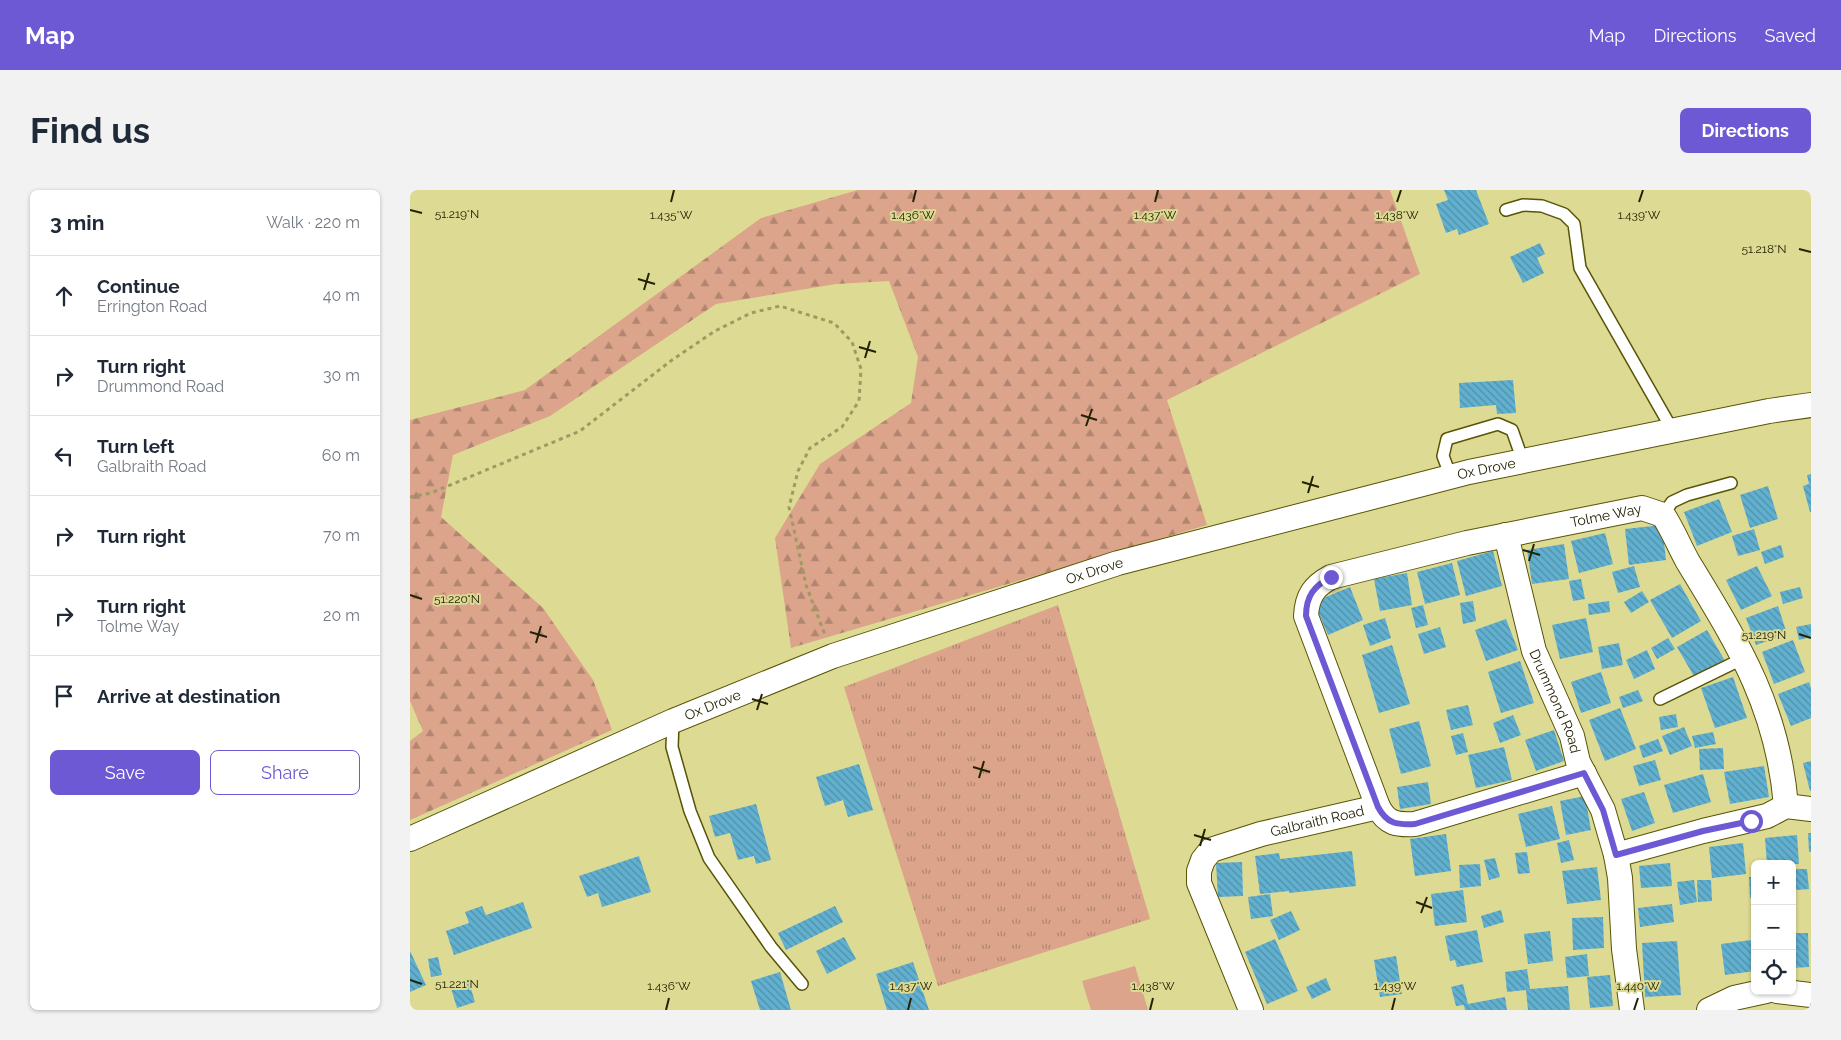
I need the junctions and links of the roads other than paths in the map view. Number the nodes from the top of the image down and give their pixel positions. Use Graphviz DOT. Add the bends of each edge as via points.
graph roads {
  1 [pos="1506,210"];
  2 [pos="1811,405"];
  3 [pos="1673,431"];
  4 [pos="1523,461"];
  5 [pos="1451,476"];
  6 [pos="1731,484"];
  7 [pos="1663,515"];
  8 [pos="1506,535"];
  9 [pos="1744,658"];
  10 [pos="1660,699"];
  11 [pos="673,721"];
  12 [pos="1584,773"];
  13 [pos="1786,806"];
  14 [pos="1378,807"];
  15 [pos="1811,809"];
  16 [pos="410,839"];
  17 [pos="1616,855"];
  18 [pos="802,984"];
  19 [pos="1796,993"];
  20 [pos="1751,994"];
  21 [pos="1811,995"];
  22 [pos="1251,1010"];
  23 [pos="1632,1010"];
  24 [pos="1709,1010"];
  1 -- 3 [label="lane" via="1523,205 1542,206 1564,214 1574,224 1580,268"];
  2 -- 3 [label="street, Ox Drove"];
  3 -- 4 [label="street, Ox Drove"];
  4 -- 5 [label="street, Ox Drove"];
  4 -- 5 [label="lane" via="1512,430 1498,424 1447,439 1443,456"];
  5 -- 11 [label="street, Ox Drove" via="1118,563 834,656"];
  6 -- 7 [label="lane" via="1686,495 1672,502"];
  7 -- 8 [label="street, Tolme Way" via="1642,508"];
  7 -- 9 [label="street, Tolme Way"];
  8 -- 12 [label="street, Drummond Road" via="1534,651 1572,736"];
  8 -- 14 [label="street, Tolme Way" via="1331,577 1319,583 1306,602 1306,616"];
  9 -- 10 [label="lane"];
  9 -- 13 [label="street, Tolme Way" via="1776,736 1784,774"];
  11 -- 16 [label="street, Ox Drove"];
  11 -- 18 [label="lane" via="672,747 690,811 709,858"];
  12 -- 14 [label="street, Galbraith Road" via="1415,824 1390,823"];
  12 -- 17 [label="street, Drummond Road" via="1603,810"];
  13 -- 15 [label="street"];
  13 -- 17 [label="street" via="1767,816"];
  14 -- 22 [label="street, Galbraith Road" via="1226,844 1211,850 1203,860 1199,883"];
  17 -- 23 [label="street, Drummond Road"];
  19 -- 21 [label="street"];
  20 -- 24 [label="street"];
}
